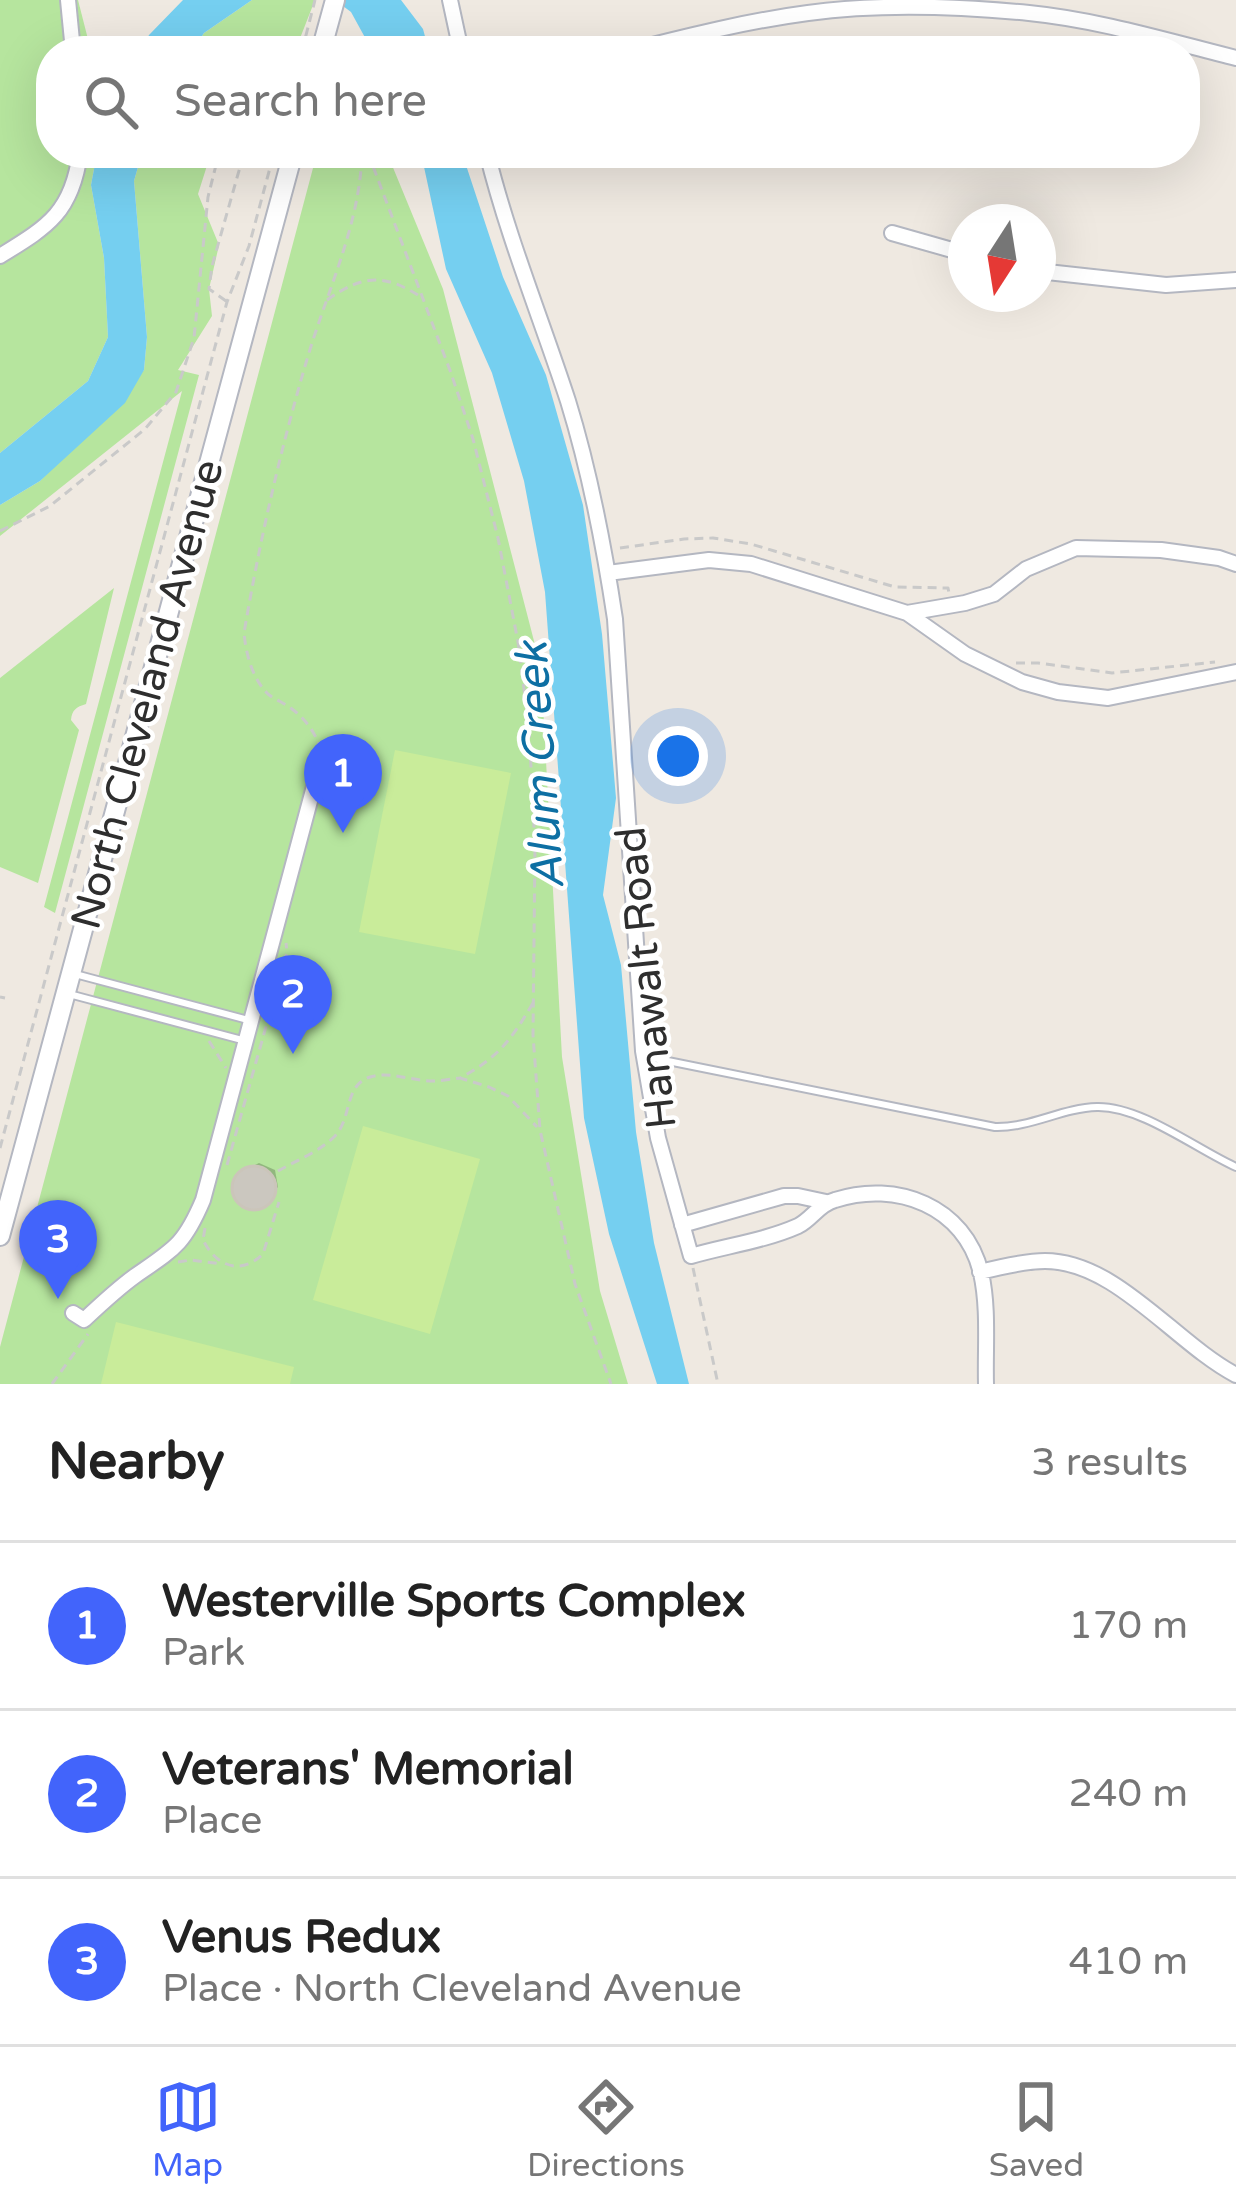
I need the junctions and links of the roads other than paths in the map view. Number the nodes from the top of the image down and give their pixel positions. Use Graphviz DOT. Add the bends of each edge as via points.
graph roads {
  1 [pos="68,0"];
  2 [pos="335,0"];
  3 [pos="450,0"];
  4 [pos="72,36"];
  5 [pos="325,36"];
  6 [pos="458,36"];
  7 [pos="687,36"];
  8 [pos="1151,36"];
  9 [pos="1200,49"];
  10 [pos="1236,58"];
  11 [pos="77,168"];
  12 [pos="287,168"];
  13 [pos="491,168"];
  14 [pos="892,233"];
  15 [pos="948,249"];
  16 [pos="0,256"];
  17 [pos="1056,273"];
  18 [pos="1236,280"];
  19 [pos="1236,564"];
  20 [pos="608,573"];
  21 [pos="941,607"];
  22 [pos="907,613"];
  23 [pos="935,633"];
  24 [pos="1230,667"];
  25 [pos="322,778"];
  26 [pos="68,983"];
  27 [pos="251,1021"];
  28 [pos="246,1041"];
  29 [pos="644,1057"];
  30 [pos="1236,1167"];
  31 [pos="826,1202"];
  32 [pos="682,1225"];
  33 [pos="0,1236"];
  34 [pos="980,1272"];
  35 [pos="73,1313"];
  36 [pos="1236,1376"];
  37 [pos="986,1384"];
  1 -- 4 [label="street"];
  2 -- 5 [label="main road"];
  3 -- 6 [label="street"];
  7 -- 8 [label="street" via="812,12 922,7 1032,13"];
  9 -- 10 [label="street"];
  11 -- 16 [label="street" via="46,227"];
  12 -- 26 [label="main road, North Cleveland Avenue" via="258,248"];
  13 -- 20 [label="street, Hanawalt Road" via="570,409"];
  14 -- 15 [label="street"];
  17 -- 18 [label="street" via="1166,285"];
  19 -- 21 [label="street" via="1161,550 1076,548 1026,568 994,594"];
  20 -- 22 [label="street" via="709,560 751,564"];
  20 -- 29 [label="street, Hanawalt Road"];
  21 -- 22 [label="street"];
  21 -- 23 [label="lane"];
  22 -- 23 [label="street"];
  23 -- 24 [label="street" via="1022,682 1108,698"];
  25 -- 27 [label="street"];
  26 -- 27 [label="lane"];
  26 -- 28 [label="lane"];
  26 -- 33 [label="main road, North Cleveland Avenue"];
  27 -- 28 [label="street"];
  28 -- 35 [label="street" via="186,1237 84,1320"];
  29 -- 30 [label="lane" via="994,1127 1118,1110"];
  29 -- 32 [label="street, Hanawalt Road"];
  31 -- 32 [label="street" via="784,1196"];
  31 -- 32 [label="street, Hanawalt Road" via="803,1224 691,1256"];
  31 -- 34 [label="street" via="880,1192 921,1201 954,1224"];
  34 -- 36 [label="street" via="1049,1261 1090,1269"];
  34 -- 37 [label="street"];
}
